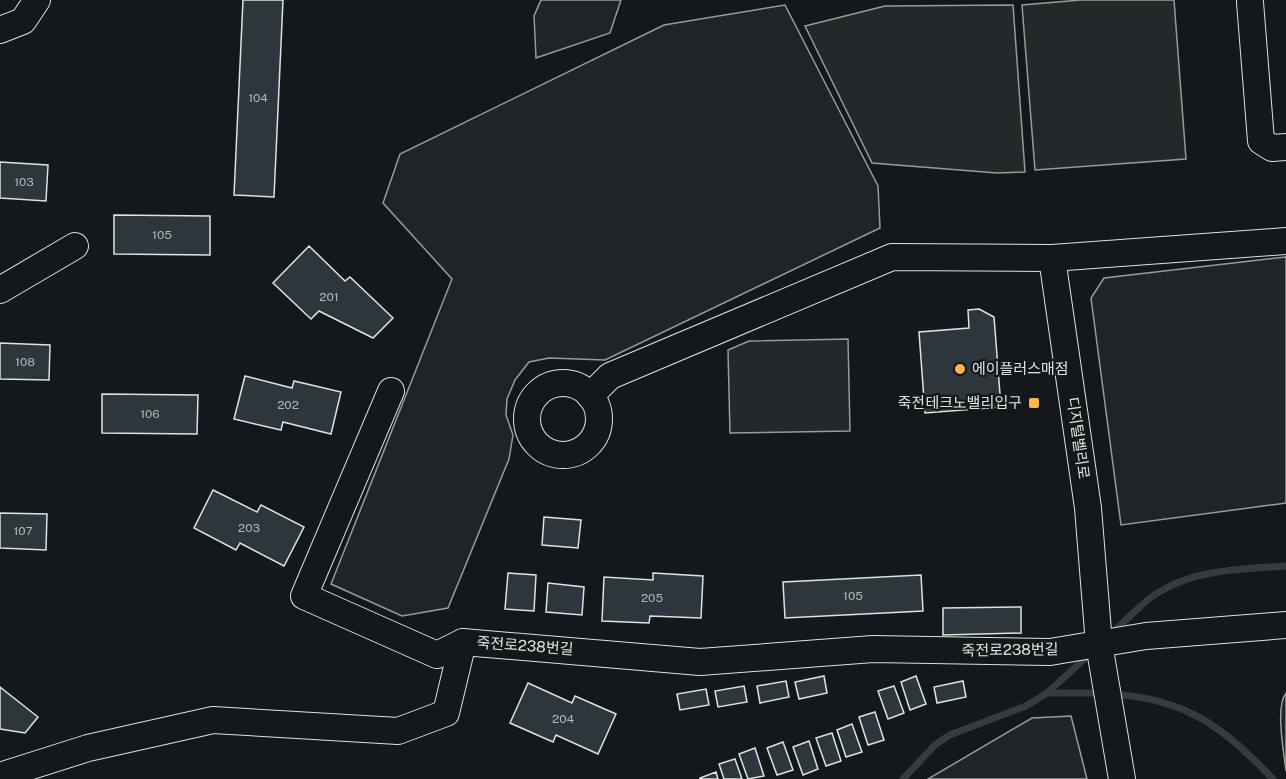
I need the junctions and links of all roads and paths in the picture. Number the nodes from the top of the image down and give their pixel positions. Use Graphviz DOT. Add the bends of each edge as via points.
graph roads {
  1 [pos="37,0"];
  2 [pos="1250,2"];
  3 [pos="0,30"];
  4 [pos="1286,147"];
  5 [pos="1286,241"];
  6 [pos="75,246"];
  7 [pos="1052,258"];
  8 [pos="0,290"];
  9 [pos="391,391"];
  10 [pos="590,396"];
  11 [pos="1286,625"];
  12 [pos="463,642"];
  13 [pos="1101,644"];
  14 [pos="0,776"];
  15 [pos="1122,779"];
  1 -- 3 [label="street" via="23,21"];
  2 -- 4 [label="street" via="1261,141 1272,148"];
  5 -- 7 [label="street"];
  6 -- 8 [label="street"];
  7 -- 10 [label="street" via="892,257 610,376"];
  7 -- 13 [label="street, 디지털벨리로" via="1088,508"];
  9 -- 12 [label="street" via="304,596 437,655"];
  11 -- 13 [label="street, 죽전로238번길"];
  12 -- 13 [label="street, 죽전로238번길" via="700,662 873,650 1050,652"];
  12 -- 14 [label="street, 죽전로238번길" via="446,713 398,731 213,720 88,748"];
  13 -- 15 [label="street, 디지털벨리로"];
}
